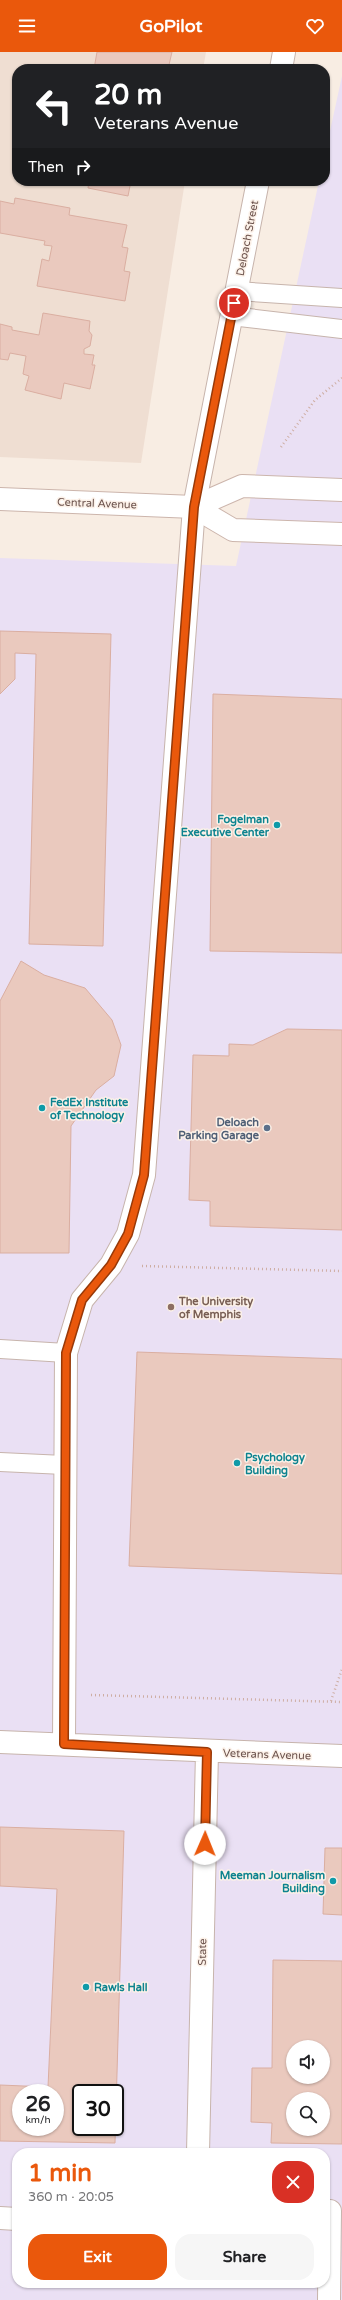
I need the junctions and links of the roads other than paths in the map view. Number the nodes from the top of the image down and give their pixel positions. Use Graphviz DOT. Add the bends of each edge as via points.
graph roads {
  1 [pos="284,52"];
  2 [pos="282,64"];
  3 [pos="257,186"];
  4 [pos="236,291"];
  5 [pos="342,298"];
  6 [pos="231,316"];
  7 [pos="342,329"];
  8 [pos="342,490"];
  9 [pos="0,499"];
  10 [pos="194,507"];
  11 [pos="342,534"];
  12 [pos="0,1350"];
  13 [pos="66,1353"];
  14 [pos="0,1462"];
  15 [pos="64,1465"];
  16 [pos="0,1742"];
  17 [pos="64,1744"];
  18 [pos="207,1752"];
  19 [pos="342,1756"];
  20 [pos="198,2148"];
  21 [pos="332,2210"];
  22 [pos="0,2218"];
  23 [pos="12,2219"];
  24 [pos="330,2270"];
  25 [pos="329,2288"];
  26 [pos="329,2300"];
  1 -- 2 [label="street"];
  3 -- 4 [label="street, Deloach Street"];
  4 -- 5 [label="lane"];
  4 -- 6 [label="street, Deloach Street"];
  6 -- 7 [label="lane"];
  6 -- 10 [label="street, Deloach Street"];
  8 -- 10 [label="street, Central Avenue" via="242,486"];
  9 -- 10 [label="street, Central Avenue"];
  10 -- 11 [label="street, Central Avenue" via="233,530"];
  10 -- 13 [label="street, Deloach Street" via="144,1175 128,1234 111,1265 82,1300"];
  12 -- 13 [label="lane"];
  13 -- 15 [label="street, Deloach Street"];
  14 -- 15 [label="lane"];
  15 -- 17 [label="street, Deloach Street"];
  16 -- 17 [label="street, Veterans Avenue"];
  17 -- 18 [label="street, Veterans Avenue"];
  18 -- 19 [label="street, Veterans Avenue"];
  18 -- 20 [label="street, State"];
  21 -- 24 [label="street"];
  22 -- 23 [label="street"];
  25 -- 26 [label="street"];
}
